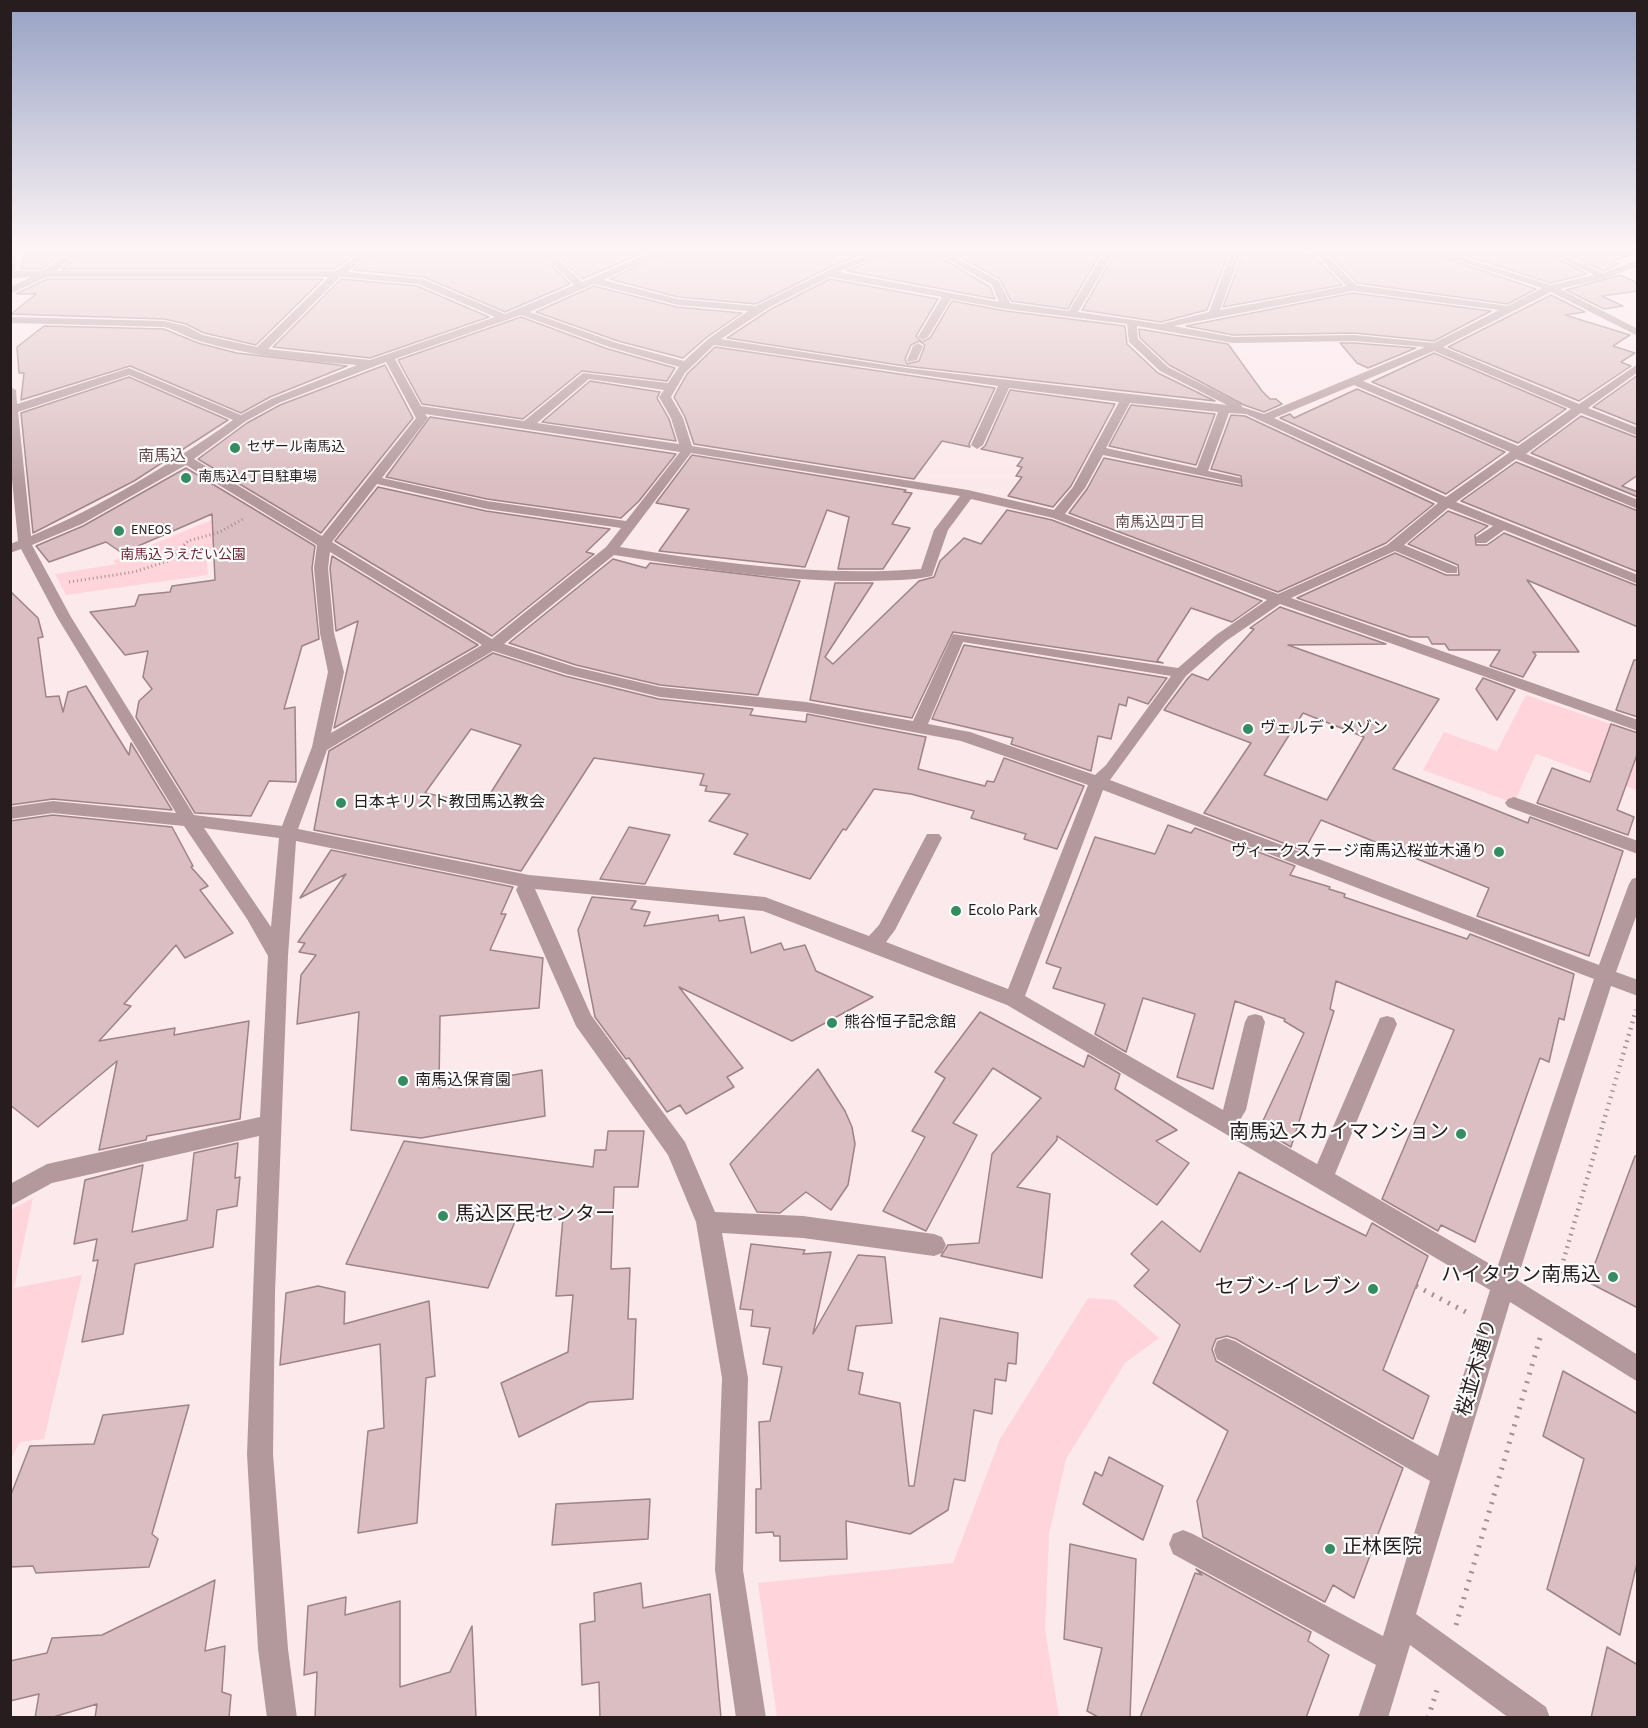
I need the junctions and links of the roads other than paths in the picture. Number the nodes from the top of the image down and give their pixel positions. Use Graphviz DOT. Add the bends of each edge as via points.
graph roads {
  1 [pos="180,328"];
  2 [pos="283,328"];
  3 [pos="476,328"];
  4 [pos="565,328"];
  5 [pos="730,328"];
  6 [pos="929,328"];
  7 [pos="1132,328"];
  8 [pos="1162,328"];
  9 [pos="1473,328"];
  10 [pos="712,341"];
  11 [pos="1434,347"];
  12 [pos="260,350"];
  13 [pos="389,357"];
  14 [pos="912,360"];
  15 [pos="370,364"];
  16 [pos="685,365"];
  17 [pos="1638,367"];
  18 [pos="1357,382"];
  19 [pos="1005,384"];
  20 [pos="669,387"];
  21 [pos="10,390"];
  22 [pos="1126,399"];
  23 [pos="418,409"];
  24 [pos="1225,409"];
  25 [pos="1581,409"];
  26 [pos="1248,411"];
  27 [pos="12,413"];
  28 [pos="242,418"];
  29 [pos="1265,418"];
  30 [pos="526,426"];
  31 [pos="1638,433"];
  32 [pos="977,445"];
  33 [pos="687,450"];
  34 [pos="1099,450"];
  35 [pos="1519,453"];
  36 [pos="187,460"];
  37 [pos="1201,473"];
  38 [pos="374,480"];
  39 [pos="1237,481"];
  40 [pos="968,494"];
  41 [pos="15,498"];
  42 [pos="1448,503"];
  43 [pos="1638,505"];
  44 [pos="1056,514"];
  45 [pos="628,525"];
  46 [pos="1503,525"];
  47 [pos="1481,540"];
  48 [pos="324,543"];
  49 [pos="1394,546"];
  50 [pos="18,547"];
  51 [pos="611,550"];
  52 [pos="1452,570"];
  53 [pos="1638,580"];
  54 [pos="1278,599"];
  55 [pos="494,646"];
  56 [pos="1181,673"];
  57 [pos="919,726"];
  58 [pos="1638,726"];
  59 [pos="320,747"];
  60 [pos="1098,782"];
  61 [pos="1514,803"];
  62 [pos="10,813"];
  63 [pos="189,820"];
  64 [pos="288,833"];
  65 [pos="933,838"];
  66 [pos="1638,848"];
  67 [pos="529,882"];
  68 [pos="1638,884"];
  69 [pos="873,945"];
  70 [pos="278,956"];
  71 [pos="1604,973"];
  72 [pos="1638,988"];
  73 [pos="1014,999"];
  74 [pos="1255,1022"];
  75 [pos="1387,1024"];
  76 [pos="1226,1122"];
  77 [pos="271,1124"];
  78 [pos="1322,1179"];
  79 [pos="10,1196"];
  80 [pos="708,1222"];
  81 [pos="934,1245"];
  82 [pos="1503,1284"];
  83 [pos="1226,1350"];
  84 [pos="1638,1370"];
  85 [pos="1446,1475"];
  86 [pos="1183,1544"];
  87 [pos="1400,1620"];
  88 [pos="1393,1658"];
  89 [pos="282,1718"];
  90 [pos="751,1718"];
  91 [pos="1373,1718"];
  92 [pos="1535,1718"];
  1 -- 12 [label="street" via="200,338"];
  2 -- 12 [label="street"];
  3 -- 13 [label="street"];
  4 -- 16 [label="street"];
  5 -- 10 [label="street"];
  6 -- 14 [label="street"];
  7 -- 26 [label="street" via="1133,340 1164,369"];
  8 -- 11 [label="street" via="1233,340 1354,338"];
  9 -- 11 [label="street"];
  10 -- 16 [label="street"];
  10 -- 19 [label="street"];
  11 -- 18 [label="street"];
  11 -- 25 [label="street"];
  12 -- 15 [label="street"];
  13 -- 15 [label="street"];
  13 -- 23 [label="street"];
  15 -- 28 [label="street" via="280,398"];
  16 -- 20 [label="street"];
  17 -- 25 [label="street"];
  18 -- 29 [label="street"];
  18 -- 35 [label="street"];
  19 -- 22 [label="street"];
  19 -- 32 [label="street"];
  20 -- 30 [label="street" via="587,375"];
  20 -- 33 [label="street" via="665,397 677,418"];
  21 -- 27 [label="street"];
  22 -- 24 [label="street"];
  22 -- 34 [label="street"];
  23 -- 30 [label="street"];
  23 -- 38 [label="street" via="422,418"];
  24 -- 26 [label="street"];
  24 -- 37 [label="street"];
  25 -- 31 [label="street"];
  25 -- 35 [label="street"];
  26 -- 29 [label="street"];
  27 -- 28 [label="street" via="129,371"];
  27 -- 41 [label="street"];
  28 -- 36 [label="street"];
  29 -- 42 [label="street"];
  30 -- 33 [label="street"];
  33 -- 40 [label="street"];
  33 -- 45 [label="street"];
  34 -- 37 [label="street"];
  34 -- 44 [label="street" via="1079,488"];
  35 -- 42 [label="street"];
  35 -- 43 [label="street"];
  36 -- 48 [label="street"];
  36 -- 50 [label="street" via="98,510"];
  37 -- 39 [label="street"];
  38 -- 45 [label="street" via="487,505"];
  38 -- 48 [label="street"];
  40 -- 44 [label="street"];
  40 -- 51 [label="street" via="942,530 927,573 875,579 754,573"];
  41 -- 50 [label="street"];
  42 -- 46 [label="street"];
  42 -- 49 [label="street"];
  44 -- 54 [label="street"];
  45 -- 51 [label="street"];
  46 -- 47 [label="street"];
  46 -- 53 [label="street"];
  48 -- 55 [label="street"];
  48 -- 59 [label="street" via="321,568 327,633 336,672"];
  49 -- 52 [label="street"];
  49 -- 54 [label="street"];
  50 -- 63 [label="street" via="46,585"];
  51 -- 55 [label="street"];
  54 -- 56 [label="street" via="1221,638"];
  54 -- 58 [label="street"];
  55 -- 57 [label="street" via="571,671 660,692 806,706"];
  55 -- 59 [label="street"];
  56 -- 57 [label="street" via="958,637"];
  56 -- 60 [label="street" via="1113,770"];
  57 -- 60 [label="street" via="964,736"];
  59 -- 64 [label="street"];
  60 -- 71 [label="street"];
  60 -- 73 [label="street"];
  61 -- 66 [label="street"];
  62 -- 63 [label="street" via="53,807"];
  63 -- 64 [label="street"];
  63 -- 70 [label="street"];
  64 -- 67 [label="street"];
  64 -- 70 [label="street"];
  65 -- 69 [label="street" via="886,930"];
  67 -- 69 [label="street" via="765,904"];
  67 -- 80 [label="street" via="525,890 583,1020 677,1149"];
  68 -- 71 [label="street, 桜並木通り"];
  69 -- 73 [label="street"];
  70 -- 77 [label="street"];
  71 -- 72 [label="street"];
  71 -- 82 [label="street, 桜並木通り"];
  73 -- 76 [label="street"];
  74 -- 76 [label="street" via="1235,1110"];
  75 -- 78 [label="street"];
  76 -- 78 [label="street"];
  77 -- 79 [label="street" via="47,1174"];
  77 -- 89 [label="street" via="260,1455 273,1649"];
  78 -- 82 [label="street"];
  80 -- 81 [label="street" via="803,1227"];
  80 -- 90 [label="street" via="735,1378 729,1570"];
  82 -- 84 [label="street"];
  82 -- 85 [label="street, 桜並木通り"];
  83 -- 85 [label="street"];
  85 -- 87 [label="street, 桜並木通り"];
  86 -- 88 [label="street"];
  87 -- 88 [label="street, 桜並木通り"];
  87 -- 92 [label="street"];
  88 -- 91 [label="street, 桜並木通り"];
}
